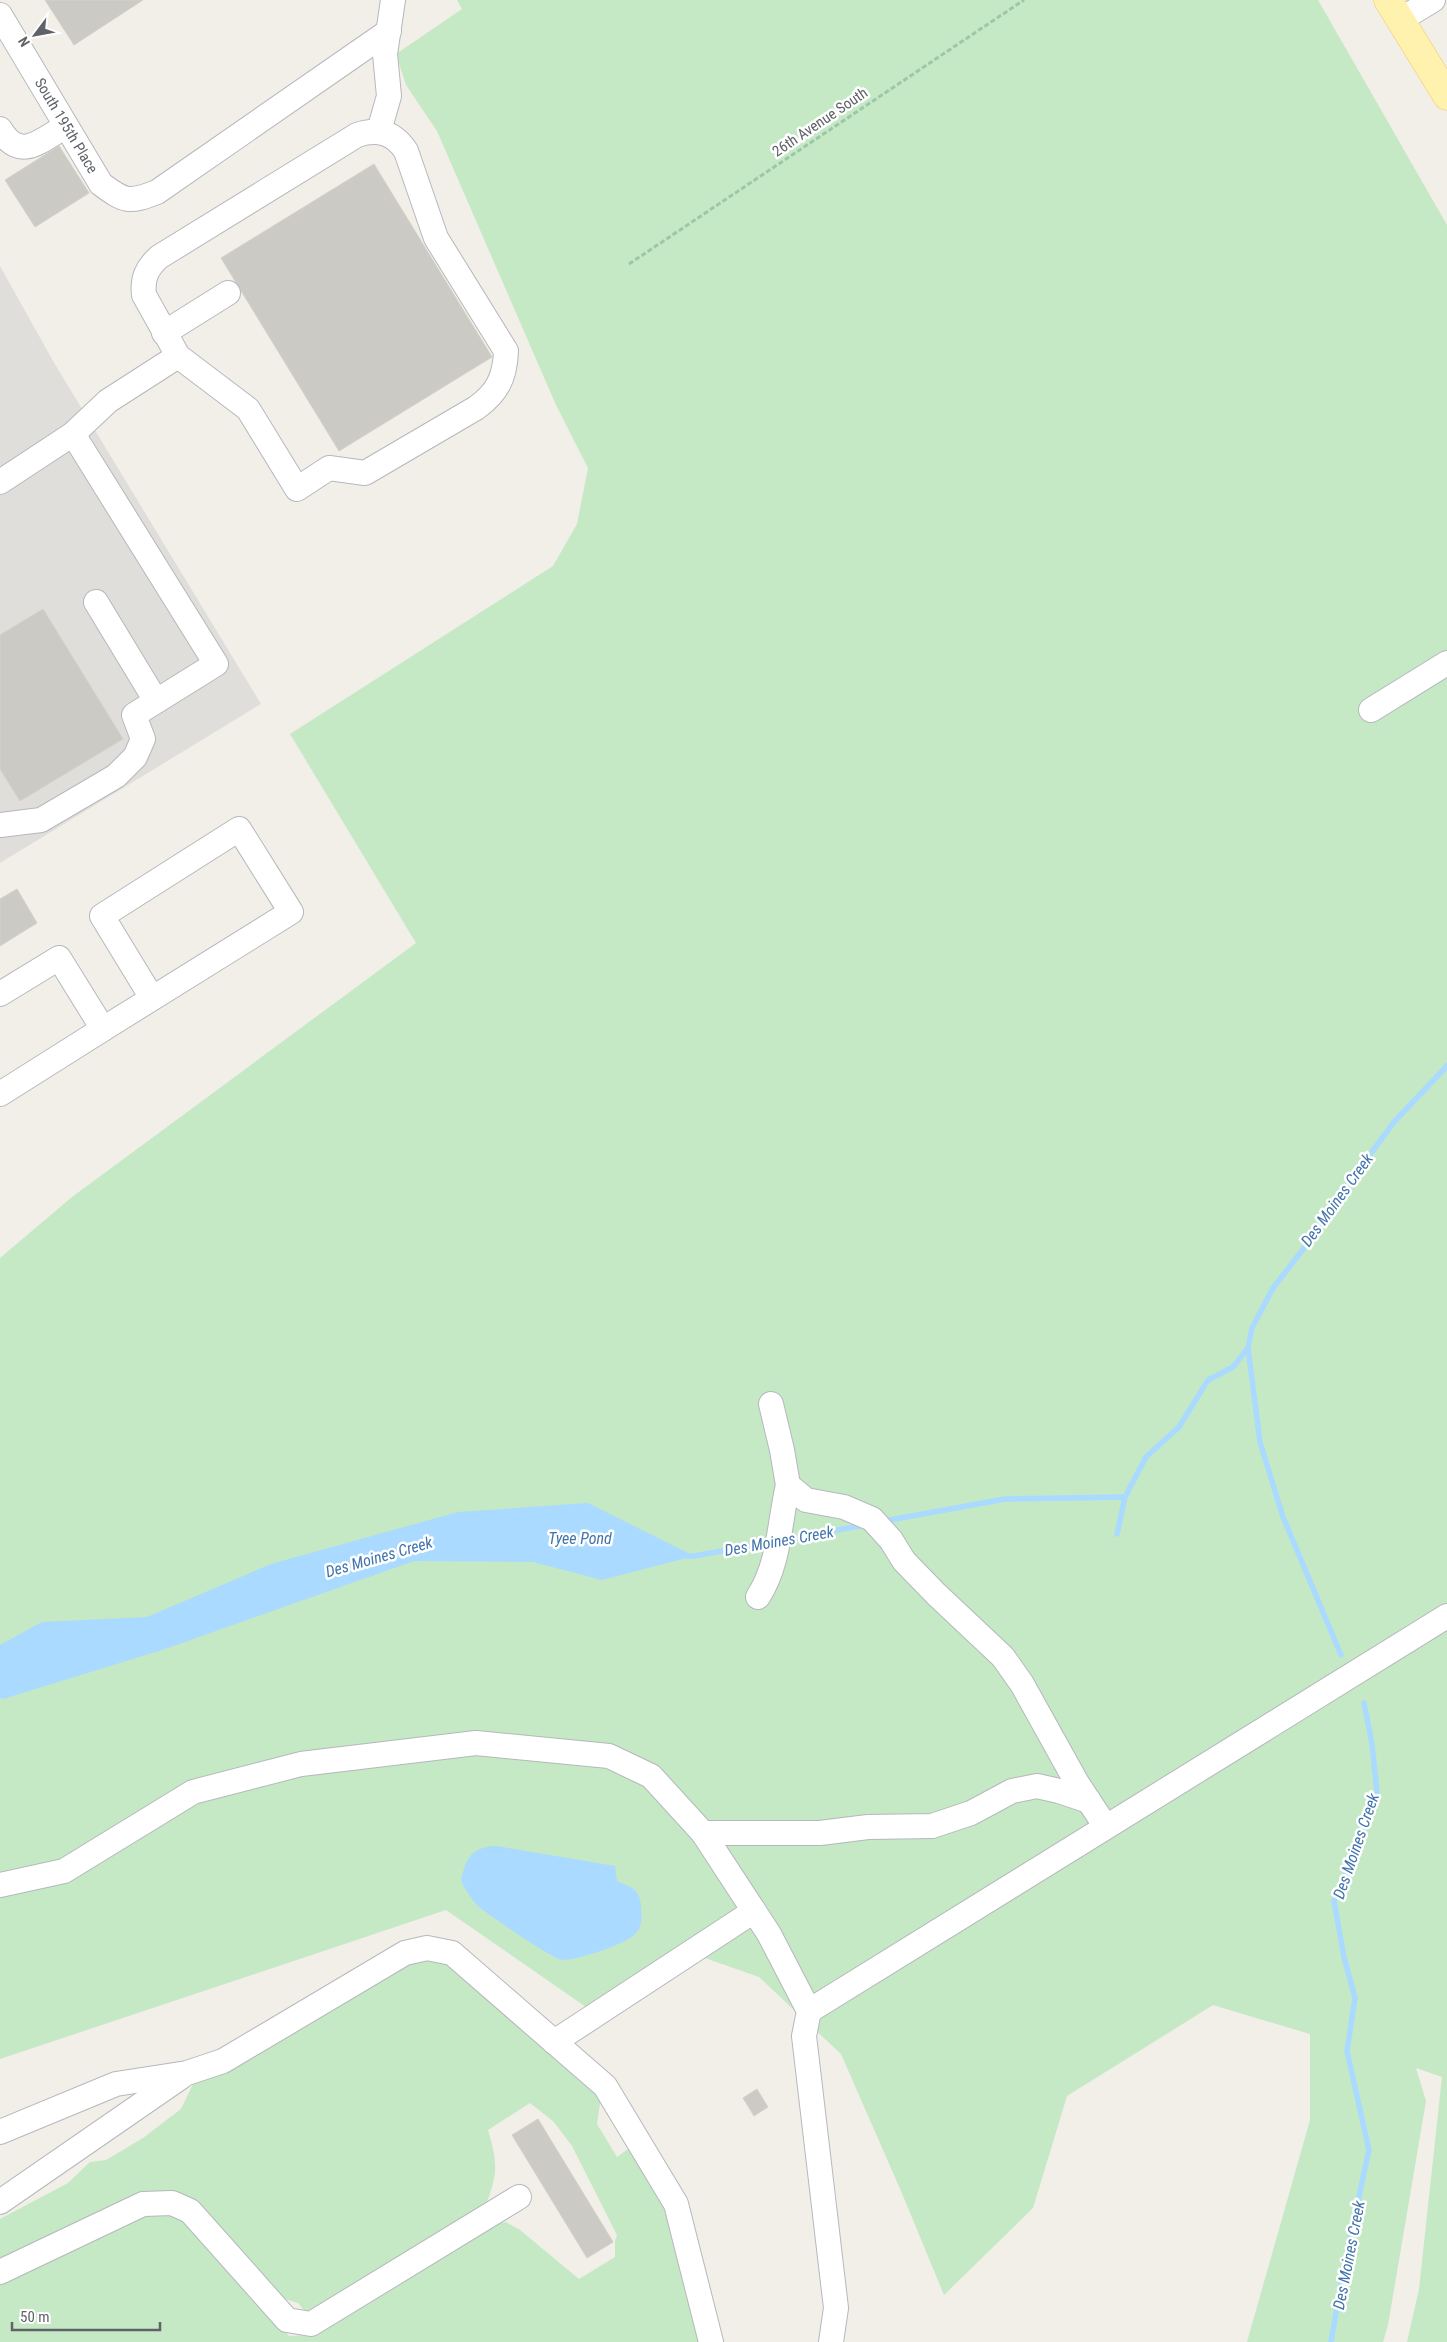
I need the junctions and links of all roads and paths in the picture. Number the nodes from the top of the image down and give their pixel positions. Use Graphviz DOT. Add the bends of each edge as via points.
graph roads {
  1 [pos="393,0"];
  2 [pos="1024,0"];
  3 [pos="1433,0"];
  4 [pos="1394,10"];
  5 [pos="1,17"];
  6 [pos="389,31"];
  7 [pos="1447,96"];
  8 [pos="66,126"];
  9 [pos="0,129"];
  10 [pos="379,131"];
  11 [pos="629,264"];
  12 [pos="228,293"];
  13 [pos="164,333"];
  14 [pos="178,356"];
  15 [pos="73,434"];
  16 [pos="0,482"];
  17 [pos="96,602"];
  18 [pos="1447,664"];
  19 [pos="156,701"];
  20 [pos="1371,710"];
  21 [pos="0,825"];
  22 [pos="0,994"];
  23 [pos="152,998"];
  24 [pos="103,1028"];
  25 [pos="0,1094"];
  26 [pos="771,1404"];
  27 [pos="788,1485"];
  28 [pos="758,1597"];
  29 [pos="1447,1616"];
  30 [pos="1089,1801"];
  31 [pos="1106,1827"];
  32 [pos="703,1833"];
  33 [pos="0,1885"];
  34 [pos="754,1911"];
  35 [pos="809,2011"];
  36 [pos="554,2042"];
  37 [pos="187,2073"];
  38 [pos="0,2132"];
  39 [pos="519,2197"];
  40 [pos="0,2202"];
  41 [pos="0,2272"];
  42 [pos="711,2342"];
  43 [pos="831,2342"];
  1 -- 6 [label="street"];
  2 -- 11 [label="path, 26th Avenue South"];
  3 -- 4 [label="street"];
  4 -- 7 [label="main road"];
  5 -- 8 [label="street, South 195th Place"];
  6 -- 8 [label="street, South 195th Place" via="156,192 135,201 120,198 101,184"];
  6 -- 10 [label="street" via="385,54 389,96"];
  8 -- 9 [label="street" via="25,148 7,141"];
  10 -- 13 [label="street" via="357,135 151,264 143,284 144,295"];
  10 -- 14 [label="street" via="395,138 406,151 436,238 506,351 506,369 490,398 365,473 330,468 297,489 248,409"];
  12 -- 13 [label="street"];
  13 -- 14 [label="street"];
  14 -- 15 [label="street" via="108,401"];
  15 -- 16 [label="street"];
  15 -- 19 [label="street" via="216,664"];
  17 -- 19 [label="street"];
  18 -- 20 [label="street"];
  19 -- 21 [label="street" via="134,714 142,738 135,757 116,776 41,820"];
  22 -- 24 [label="street" via="59,958"];
  23 -- 23 [label="street" via="291,912 239,829 102,916"];
  23 -- 24 [label="street"];
  24 -- 25 [label="street"];
  26 -- 27 [label="street"];
  27 -- 28 [label="street" via="780,1517 776,1556 768,1582"];
  27 -- 30 [label="street" via="806,1500 844,1507 872,1519 904,1561 1003,1657"];
  29 -- 31 [label="street"];
  30 -- 31 [label="street"];
  30 -- 32 [label="street" via="1037,1786 1012,1791 971,1813 932,1826 820,1832"];
  31 -- 35 [label="street"];
  32 -- 33 [label="street" via="651,1776 609,1756 476,1743 301,1764 193,1792 64,1871"];
  32 -- 34 [label="street"];
  34 -- 35 [label="street"];
  34 -- 36 [label="street"];
  35 -- 43 [label="street" via="804,2036 836,2308"];
  36 -- 37 [label="street" via="452,1953 427,1948 405,1953 223,2061"];
  36 -- 42 [label="street" via="605,2086 676,2204"];
  37 -- 38 [label="street" via="116,2084"];
  37 -- 40 [label="street"];
  39 -- 41 [label="street" via="311,2324 287,2320 190,2211 172,2203 143,2204"];
}
